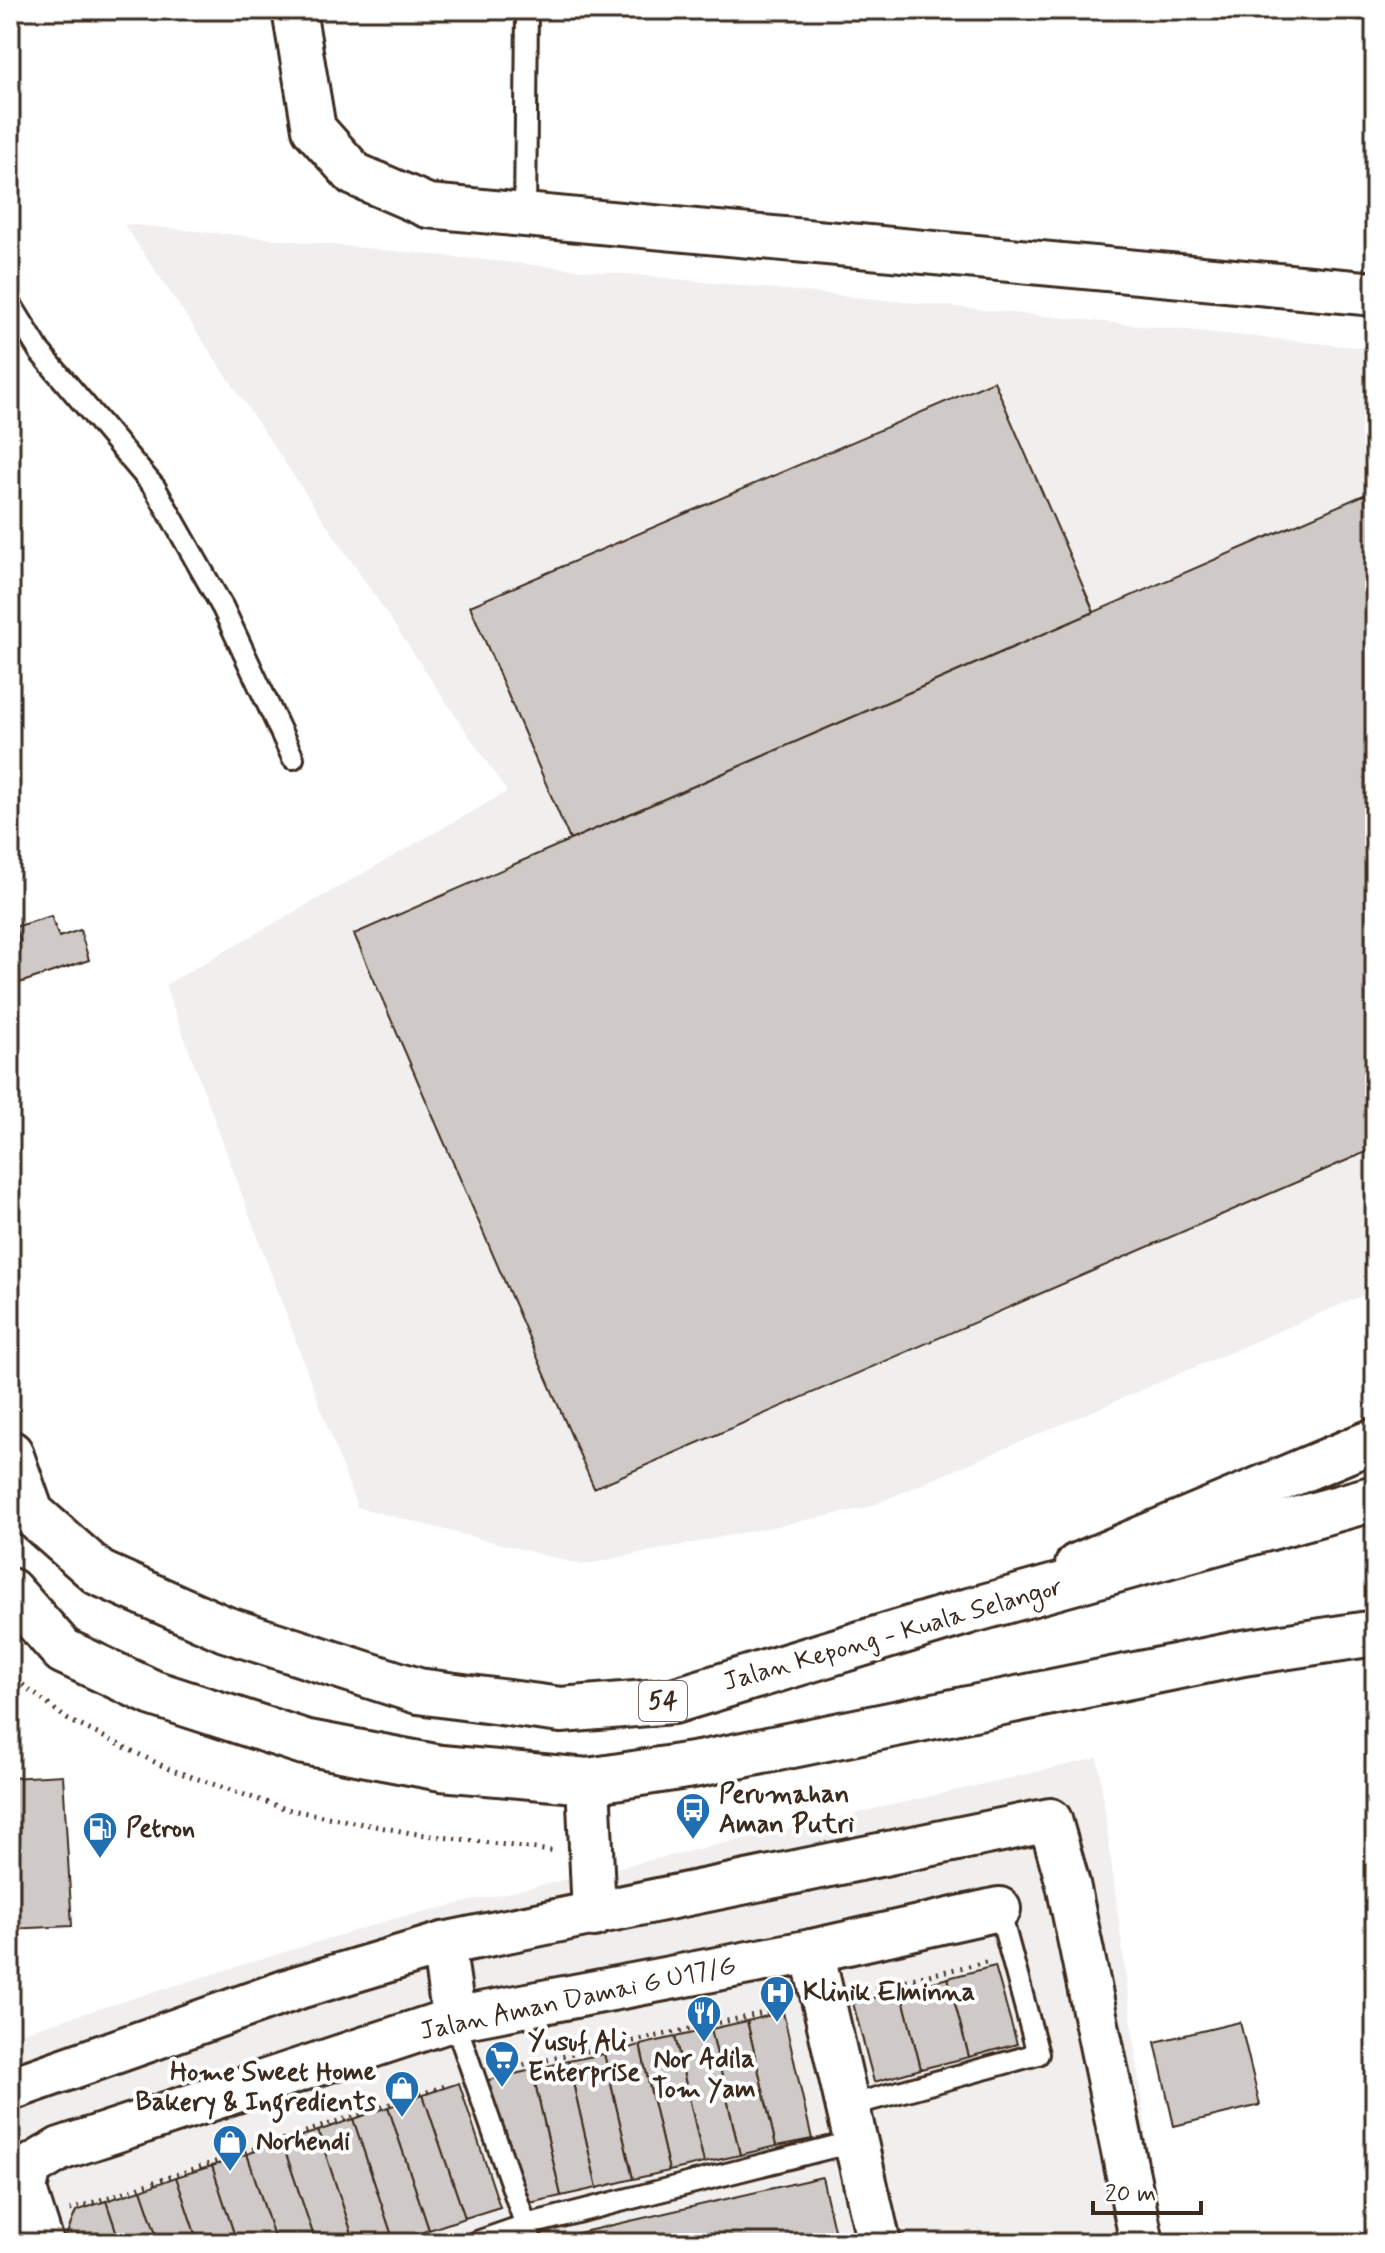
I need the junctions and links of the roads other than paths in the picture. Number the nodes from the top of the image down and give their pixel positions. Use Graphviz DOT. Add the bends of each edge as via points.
graph roads {
  1 [pos="294,10"];
  2 [pos="527,10"];
  3 [pos="525,216"];
  4 [pos="1375,294"];
  5 [pos="10,303"];
  6 [pos="293,758"];
  7 [pos="1375,1440"];
  8 [pos="10,1453"];
  9 [pos="1375,1498"];
  10 [pos="20,1506"];
  11 [pos="10,1591"];
  12 [pos="969,1611"];
  13 [pos="10,1617"];
  14 [pos="1375,1633"];
  15 [pos="63,1651"];
  16 [pos="588,1781"];
  17 [pos="999,1909"];
  18 [pos="594,1915"];
  19 [pos="443,1944"];
  20 [pos="812,1951"];
  21 [pos="454,2019"];
  22 [pos="10,2089"];
  23 [pos="852,2123"];
  24 [pos="39,2232"];
  25 [pos="529,2234"];
  26 [pos="474,2243"];
  27 [pos="879,2243"];
  28 [pos="1142,2243"];
  1 -- 3 [label="street" via="314,129 354,174 428,206"];
  2 -- 3 [label="lane"];
  3 -- 4 [label="street"];
  5 -- 6 [label="lane" via="40,352 155,488 223,608"];
  7 -- 12 [label="street"];
  8 -- 10 [label="highway, Jalan Kepong - Kuala Selangor / 54"];
  9 -- 12 [label="highway, Jalan Kepong - Kuala Selangor / 54"];
  10 -- 12 [label="highway, Jalan Kepong - Kuala Selangor / 54" via="99,1573 225,1629 418,1691 561,1710 673,1701"];
  11 -- 15 [label="highway"];
  13 -- 15 [label="highway"];
  14 -- 16 [label="highway" via="1243,1653 699,1764"];
  15 -- 16 [label="highway" via="153,1693 304,1742 441,1768"];
  16 -- 18 [label="street"];
  17 -- 20 [label="street, Jalan Aman Damai G U17/G"];
  17 -- 23 [label="lane" via="1038,2054"];
  18 -- 19 [label="street"];
  18 -- 28 [label="street" via="1050,1820"];
  19 -- 21 [label="street"];
  19 -- 22 [label="street" via="299,1987"];
  20 -- 21 [label="street, Jalan Aman Damai G U17/G"];
  20 -- 23 [label="street"];
  21 -- 24 [label="street, Jalan Aman Damai G U17/G" via="60,2149 30,2167 25,2190"];
  21 -- 25 [label="lane"];
  23 -- 25 [label="lane"];
  23 -- 27 [label="street"];
  25 -- 26 [label="lane"];
}
